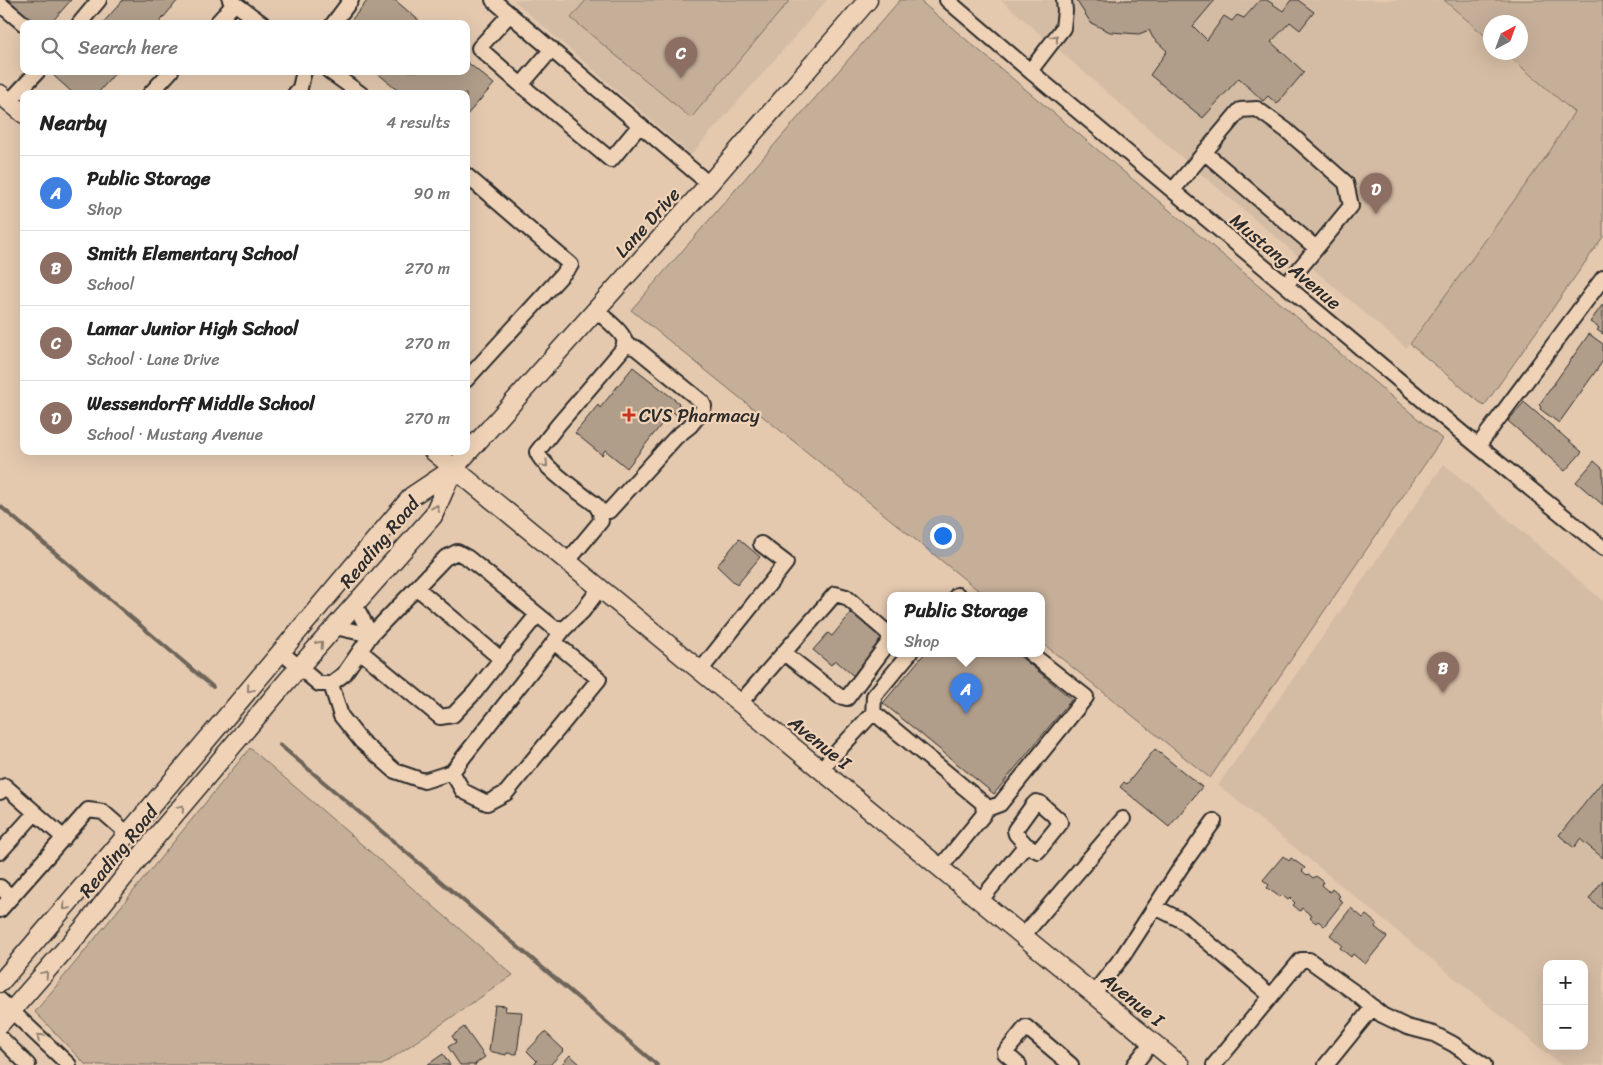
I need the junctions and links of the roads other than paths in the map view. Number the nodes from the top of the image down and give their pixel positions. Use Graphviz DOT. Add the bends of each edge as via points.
graph roads {
  1 [pos="99,0"];
  2 [pos="351,0"];
  3 [pos="493,0"];
  4 [pos="868,0"];
  5 [pos="947,0"];
  6 [pos="1064,0"];
  7 [pos="233,2"];
  8 [pos="0,4"];
  9 [pos="510,14"];
  10 [pos="82,20"];
  11 [pos="219,20"];
  12 [pos="258,20"];
  13 [pos="336,20"];
  14 [pos="20,21"];
  15 [pos="552,49"];
  16 [pos="1030,71"];
  17 [pos="33,75"];
  18 [pos="167,75"];
  19 [pos="303,75"];
  20 [pos="335,75"];
  21 [pos="521,85"];
  22 [pos="154,90"];
  23 [pos="298,90"];
  24 [pos="355,90"];
  25 [pos="5,98"];
  26 [pos="20,111"];
  27 [pos="640,125"];
  28 [pos="1204,152"];
  29 [pos="470,178"];
  30 [pos="709,184"];
  31 [pos="1173,190"];
  32 [pos="1316,248"];
  33 [pos="1603,278"];
  34 [pos="1286,285"];
  35 [pos="596,310"];
  36 [pos="624,344"];
  37 [pos="470,376"];
  38 [pos="1478,446"];
  39 [pos="470,450"];
  40 [pos="438,455"];
  41 [pos="466,455"];
  42 [pos="454,468"];
  43 [pos="600,512"];
  44 [pos="762,544"];
  45 [pos="1603,548"];
  46 [pos="567,562"];
  47 [pos="417,588"];
  48 [pos="600,588"];
  49 [pos="355,605"];
  50 [pos="537,615"];
  51 [pos="335,627"];
  52 [pos="564,629"];
  53 [pos="887,632"];
  54 [pos="371,636"];
  55 [pos="554,642"];
  56 [pos="887,645"];
  57 [pos="360,651"];
  58 [pos="281,652"];
  59 [pos="784,653"];
  60 [pos="907,657"];
  61 [pos="1035,657"];
  62 [pos="502,659"];
  63 [pos="299,667"];
  64 [pos="700,671"];
  65 [pos="331,684"];
  66 [pos="740,703"];
  67 [pos="873,716"];
  68 [pos="820,770"];
  69 [pos="452,772"];
  70 [pos="2,786"];
  71 [pos="984,810"];
  72 [pos="34,813"];
  73 [pos="142,817"];
  74 [pos="1123,819"];
  75 [pos="1214,821"];
  76 [pos="160,832"];
  77 [pos="128,834"];
  78 [pos="64,838"];
  79 [pos="1026,845"];
  80 [pos="0,852"];
  81 [pos="940,868"];
  82 [pos="0,887"];
  83 [pos="11,897"];
  84 [pos="980,901"];
  85 [pos="1155,907"];
  86 [pos="0,910"];
  87 [pos="1023,936"];
  88 [pos="0,983"];
  89 [pos="1093,994"];
  90 [pos="1271,996"];
  91 [pos="6,1005"];
  92 [pos="1373,1007"];
  93 [pos="0,1024"];
  94 [pos="0,1037"];
  95 [pos="1152,1042"];
  96 [pos="28,1065"];
  97 [pos="69,1065"];
  98 [pos="1019,1065"];
  99 [pos="1071,1065"];
  100 [pos="1134,1065"];
  101 [pos="1180,1065"];
  102 [pos="1214,1065"];
  103 [pos="1326,1065"];
  104 [pos="1484,1065"];
  1 -- 10 [label="street"];
  2 -- 13 [label="street"];
  3 -- 9 [label="street"];
  4 -- 30 [label="main road, Lane Drive"];
  5 -- 16 [label="street, Mustang Avenue"];
  16 -- 6 [label="street, one-way" via="1063,28"];
  7 -- 11 [label="street"];
  7 -- 12 [label="street"];
  8 -- 14 [label="street"];
  9 -- 15 [label="street"];
  9 -- 21 [label="street" via="479,48"];
  15 -- 21 [label="street"];
  15 -- 27 [label="street"];
  16 -- 31 [label="street, Mustang Avenue"];
  17 -- 25 [label="street"];
  18 -- 22 [label="street"];
  19 -- 23 [label="street"];
  20 -- 24 [label="street"];
  21 -- 27 [label="street" via="611,160"];
  25 -- 26 [label="main road"];
  27 -- 30 [label="street"];
  28 -- 31 [label="street"];
  28 -- 32 [label="street"];
  28 -- 32 [label="street" via="1240,110 1257,109 1286,130 1346,183 1351,206"];
  29 -- 37 [label="street" via="571,265"];
  30 -- 35 [label="main road, Lane Drive"];
  31 -- 34 [label="street, Mustang Avenue"];
  32 -- 34 [label="street"];
  33 -- 38 [label="street"];
  34 -- 38 [label="street, Mustang Avenue"];
  35 -- 36 [label="street" via="624,338"];
  35 -- 39 [label="main road, Lane Drive"];
  36 -- 43 [label="street, one-way" via="537,452 547,466"];
  36 -- 43 [label="street" via="636,348 704,406 690,426 676,437 620,500 609,511"];
  38 -- 45 [label="street, Mustang Avenue"];
  40 -- 42 [label="main road, Avenue I"];
  41 -- 42 [label="main road, Lane Drive"];
  42 -- 46 [label="main road, Avenue I"];
  49 -- 42 [label="main road, Reading Road, one-way" via="433,516"];
  42 -- 58 [label="main road, Reading Road" via="412,496"];
  43 -- 46 [label="street" via="601,521"];
  44 -- 64 [label="street" via="786,563"];
  46 -- 48 [label="main road, Avenue I"];
  47 -- 50 [label="street" via="445,558 457,552"];
  47 -- 54 [label="street"];
  47 -- 62 [label="street"];
  48 -- 52 [label="street"];
  48 -- 64 [label="main road, Avenue I"];
  49 -- 51 [label="main road, Reading Road"];
  49 -- 54 [label="street"];
  50 -- 52 [label="street" via="553,628"];
  50 -- 62 [label="street"];
  51 -- 54 [label="street"];
  63 -- 51 [label="main road, Reading Road, one-way"];
  52 -- 55 [label="street"];
  53 -- 59 [label="street" via="846,597 834,594"];
  54 -- 57 [label="street"];
  55 -- 69 [label="street"];
  55 -- 69 [label="street" via="599,679 506,793 487,803 463,791"];
  56 -- 59 [label="street" via="847,698 839,696"];
  57 -- 62 [label="street" via="440,717 453,715"];
  57 -- 65 [label="street" via="344,674"];
  58 -- 63 [label="street"];
  58 -- 73 [label="main road, Reading Road, one-way"];
  59 -- 66 [label="street"];
  60 -- 67 [label="street" via="874,696"];
  61 -- 71 [label="street" via="1086,697 1000,804"];
  63 -- 65 [label="street" via="319,684"];
  76 -- 63 [label="main road, Reading Road, one-way"];
  64 -- 66 [label="main road, Avenue I"];
  65 -- 69 [label="street" via="341,716 360,741 395,771 424,781"];
  66 -- 68 [label="main road, Avenue I"];
  67 -- 68 [label="street"];
  67 -- 71 [label="street" via="878,716 983,803"];
  68 -- 81 [label="main road, Avenue I"];
  70 -- 72 [label="street"];
  71 -- 81 [label="street"];
  72 -- 78 [label="street"];
  72 -- 80 [label="street"];
  73 -- 76 [label="main road"];
  73 -- 77 [label="main road, Reading Road"];
  74 -- 87 [label="street"];
  75 -- 85 [label="street"];
  91 -- 76 [label="main road, Reading Road, one-way" via="82,930"];
  77 -- 78 [label="street" via="103,812 88,810"];
  77 -- 88 [label="main road, Reading Road, one-way"];
  78 -- 83 [label="street"];
  79 -- 84 [label="street"];
  81 -- 84 [label="main road, Avenue I"];
  82 -- 83 [label="street"];
  83 -- 86 [label="street"];
  84 -- 87 [label="main road, Avenue I"];
  85 -- 89 [label="street"];
  85 -- 90 [label="street" via="1183,920"];
  87 -- 89 [label="main road, Avenue I"];
  89 -- 95 [label="main road, Avenue I"];
  90 -- 92 [label="street" via="1301,960 1309,960"];
  90 -- 102 [label="street"];
  91 -- 93 [label="main road, Reading Road"];
  97 -- 91 [label="street, one-way"];
  92 -- 103 [label="street"];
  92 -- 104 [label="street" via="1407,1027 1434,1034"];
  94 -- 96 [label="street"];
  95 -- 100 [label="street"];
  95 -- 101 [label="main road, Avenue I"];
  98 -- 99 [label="street" via="1005,1053 1026,1027"];
}
